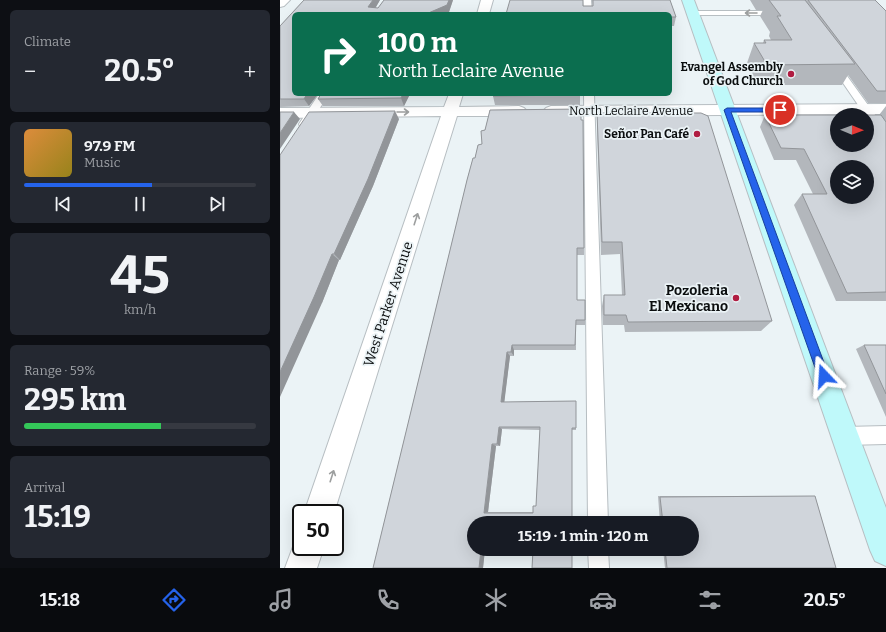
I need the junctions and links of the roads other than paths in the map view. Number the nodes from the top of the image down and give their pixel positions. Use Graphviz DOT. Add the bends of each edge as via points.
graph roads {
  1 [pos="284,0"];
  2 [pos="487,0"];
  3 [pos="588,0"];
  4 [pos="688,0"];
  5 [pos="779,0"];
  6 [pos="789,0"];
  7 [pos="280,4"];
  8 [pos="484,12"];
  9 [pos="588,12"];
  10 [pos="693,13"];
  11 [pos="798,13"];
  12 [pos="829,57"];
  13 [pos="323,96"];
  14 [pos="589,96"];
  15 [pos="454,103"];
  16 [pos="865,108"];
  17 [pos="830,109"];
  18 [pos="874,109"];
  19 [pos="886,109"];
  20 [pos="727,110"];
  21 [pos="590,111"];
  22 [pos="311,112"];
  23 [pos="280,113"];
  24 [pos="874,120"];
  25 [pos="297,134"];
  26 [pos="886,137"];
  27 [pos="886,435"];
  28 [pos="845,436"];
  29 [pos="323,504"];
  30 [pos="598,516"];
  31 [pos="884,540"];
  32 [pos="305,556"];
  33 [pos="598,556"];
  34 [pos="302,568"];
  35 [pos="599,568"];
  1 -- 7 [label="street"];
  2 -- 8 [label="street"];
  3 -- 9 [label="lane"];
  4 -- 10 [label="main road"];
  5 -- 10 [label="lane, one-way" via="788,14"];
  6 -- 11 [label="lane"];
  10 -- 20 [label="main road"];
  12 -- 16 [label="lane"];
  13 -- 22 [label="lane"];
  14 -- 21 [label="lane"];
  15 -- 21 [label="street, North Leclaire Avenue"];
  22 -- 15 [label="street, North Leclaire Avenue, one-way"];
  29 -- 15 [label="street, West Parker Avenue, one-way"];
  17 -- 20 [label="street, North Leclaire Avenue"];
  18 -- 19 [label="street, North Leclaire Avenue"];
  20 -- 21 [label="street, North Leclaire Avenue"];
  20 -- 28 [label="main road"];
  21 -- 30 [label="lane"];
  22 -- 23 [label="street, North Leclaire Avenue"];
  22 -- 25 [label="lane"];
  24 -- 26 [label="lane"];
  27 -- 28 [label="lane"];
  28 -- 31 [label="main road"];
  32 -- 34 [label="street"];
  33 -- 35 [label="lane"];
}
